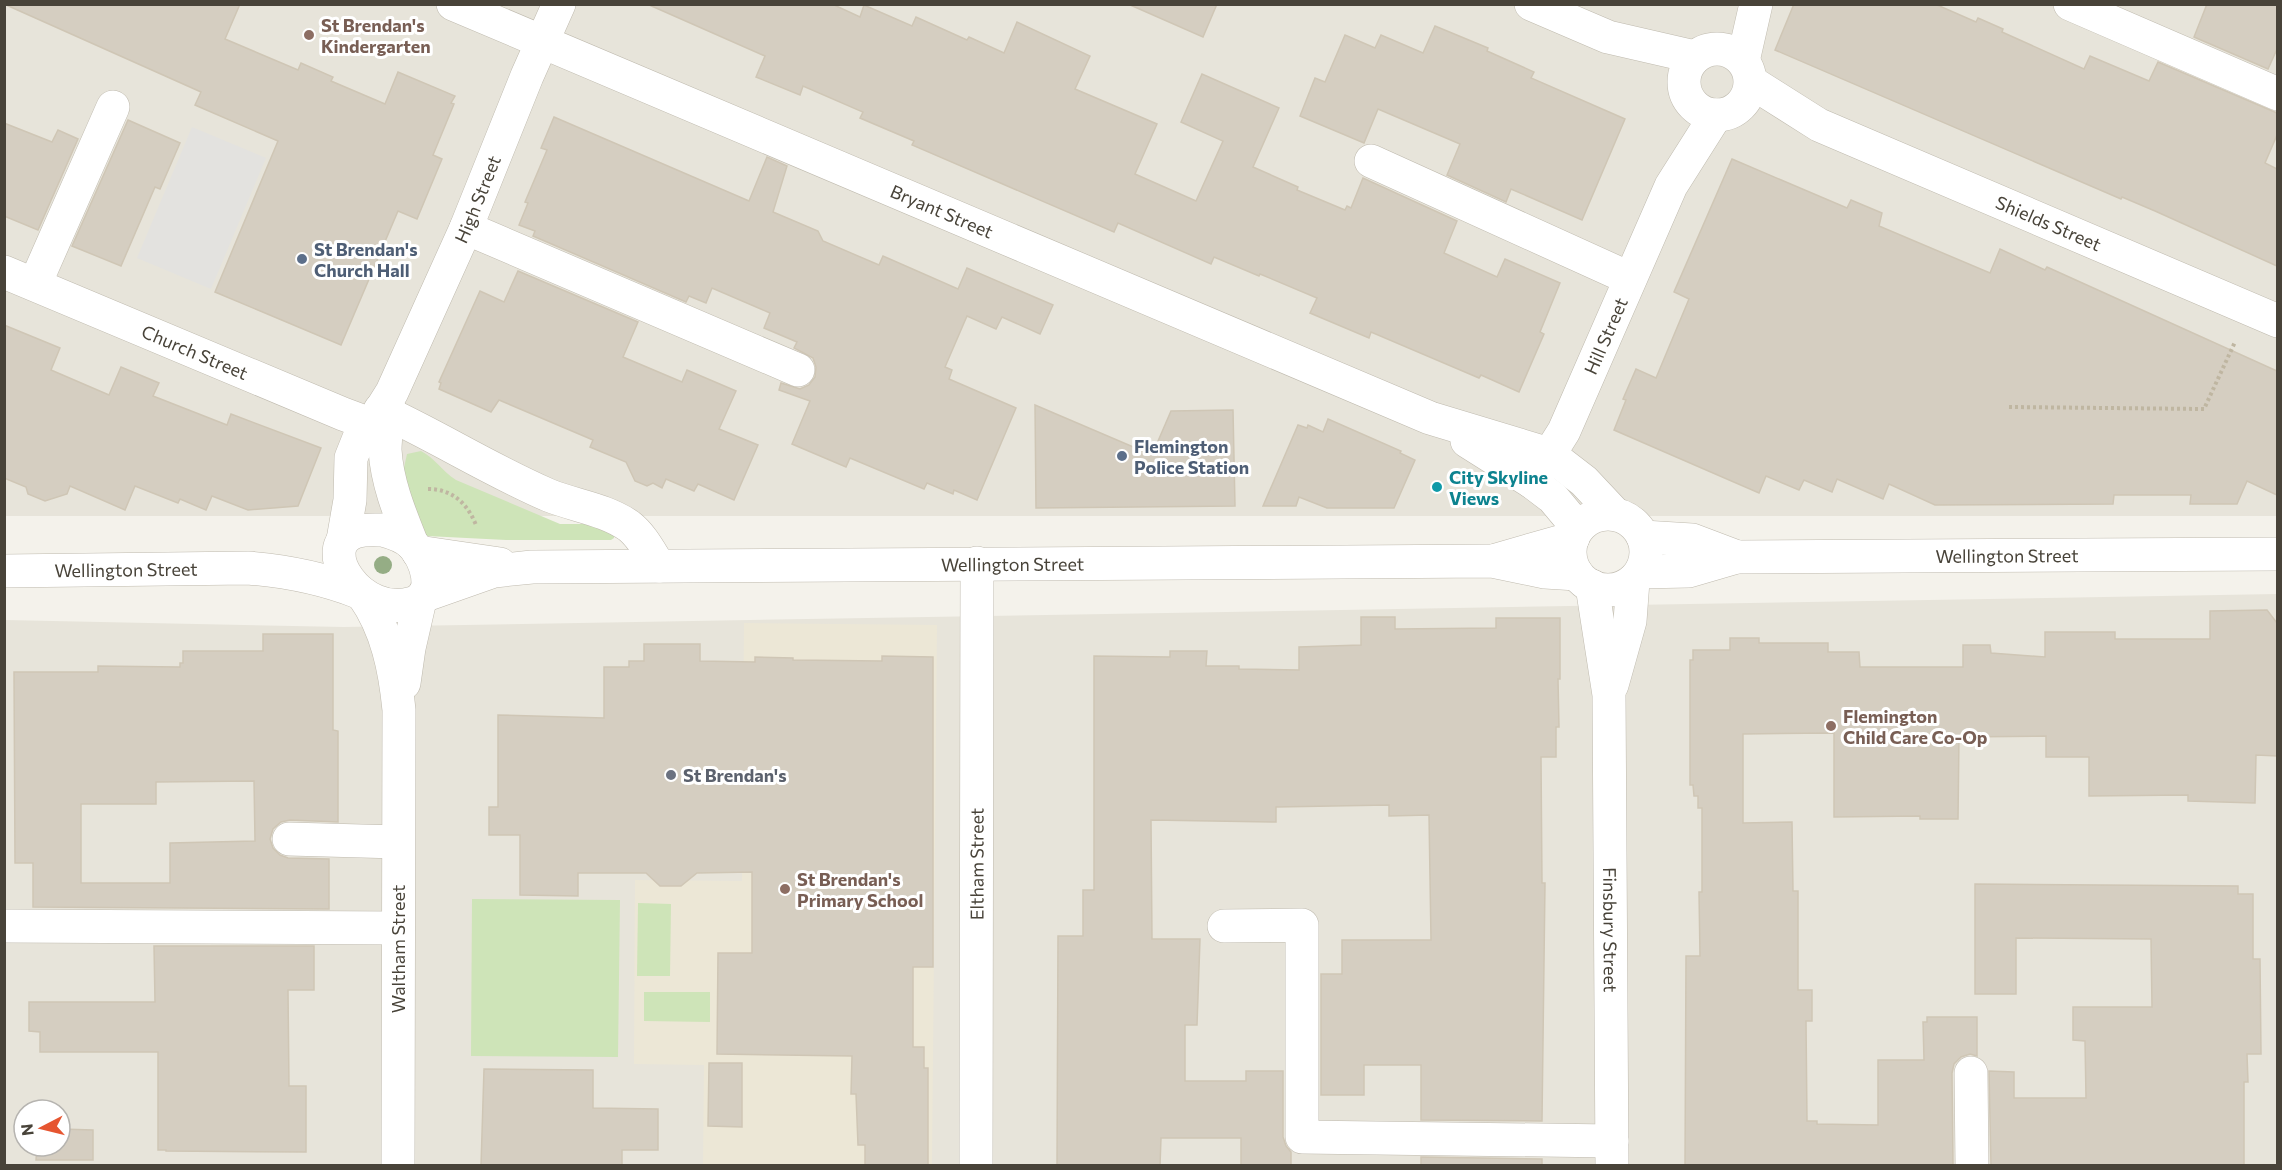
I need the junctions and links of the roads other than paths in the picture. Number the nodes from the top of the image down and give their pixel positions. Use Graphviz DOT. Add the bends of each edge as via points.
graph roads {
  1 [pos="453,4"];
  2 [pos="559,4"];
  3 [pos="1531,4"];
  4 [pos="1742,4"];
  5 [pos="1756,4"];
  6 [pos="2070,4"];
  7 [pos="1608,37"];
  8 [pos="543,43"];
  9 [pos="1703,53"];
  10 [pos="1736,92"];
  11 [pos="1687,93"];
  12 [pos="2277,94"];
  13 [pos="113,107"];
  14 [pos="1371,161"];
  15 [pos="1671,186"];
  16 [pos="466,228"];
  17 [pos="4,272"];
  18 [pos="1629,278"];
  19 [pos="35,285"];
  20 [pos="2264,315"];
  21 [pos="798,370"];
  22 [pos="384,414"];
  23 [pos="1430,418"];
  24 [pos="1549,454"];
  25 [pos="1532,482"];
  26 [pos="1615,514"];
  27 [pos="1576,533"];
  28 [pos="1643,537"];
  29 [pos="342,542"];
  30 [pos="415,548"];
  31 [pos="2277,554"];
  32 [pos="1737,557"];
  33 [pos="1492,561"];
  34 [pos="977,563"];
  35 [pos="659,566"];
  36 [pos="532,567"];
  37 [pos="248,568"];
  38 [pos="4,571"];
  39 [pos="1637,576"];
  40 [pos="1584,580"];
  41 [pos="361,593"];
  42 [pos="422,598"];
  43 [pos="1609,695"];
  44 [pos="399,732"];
  45 [pos="289,839"];
  46 [pos="398,842"];
  47 [pos="4,926"];
  48 [pos="1224,926"];
  49 [pos="398,928"];
  50 [pos="1971,1072"];
  51 [pos="1612,1153"];
  52 [pos="398,1166"];
  53 [pos="976,1166"];
  54 [pos="1972,1166"];
  1 -- 8 [label="street, Bryant Street"];
  2 -- 8 [label="street, High Street"];
  3 -- 7 [label="street"];
  4 -- 9 [label="street"];
  5 -- 10 [label="street, Hill Street"];
  6 -- 12 [label="street"];
  7 -- 9 [label="street"];
  7 -- 11 [label="street"];
  8 -- 16 [label="street, High Street"];
  8 -- 23 [label="street, Bryant Street"];
  9 -- 10 [label="street" via="1737,54"];
  9 -- 11 [label="street" via="1688,65"];
  10 -- 11 [label="street" via="1695,107"];
  10 -- 15 [label="street, Hill Street"];
  10 -- 20 [label="street, Shields Street"];
  11 -- 15 [label="street, Hill Street"];
  13 -- 19 [label="street"];
  14 -- 18 [label="street"];
  15 -- 18 [label="street, Hill Street"];
  16 -- 21 [label="street"];
  16 -- 22 [label="street, High Street"];
  17 -- 19 [label="street, Church Street"];
  18 -- 24 [label="street, Hill Street" via="1564,430"];
  19 -- 22 [label="street, Church Street"];
  22 -- 29 [label="street, High Street" via="359,438 351,458 350,500"];
  22 -- 30 [label="street, High Street" via="391,485"];
  22 -- 35 [label="street, Church Street" via="547,494 624,523 637,533"];
  23 -- 24 [label="street, Bryant Street"];
  23 -- 25 [label="street, Bryant Street"];
  24 -- 25 [label="street, Hill Street"];
  24 -- 26 [label="street, Bryant Street" via="1584,481"];
  25 -- 27 [label="street, Bryant Street" via="1553,498"];
  26 -- 27 [label="street" via="1595,516"];
  26 -- 28 [label="street" via="1632,522"];
  27 -- 33 [label="street, Wellington Street"];
  27 -- 40 [label="street" via="1570,550 1572,562"];
  28 -- 32 [label="street, Wellington Street" via="1692,540"];
  28 -- 39 [label="street" via="1646,561"];
  29 -- 30 [label="street" via="359,531 383,530 404,538"];
  29 -- 37 [label="street, Wellington Street" via="298,561"];
  29 -- 41 [label="street" via="342,567"];
  30 -- 36 [label="street, Wellington Street" via="481,562"];
  30 -- 42 [label="street" via="428,581"];
  31 -- 32 [label="street, Wellington Street"];
  32 -- 39 [label="street, Wellington Street" via="1689,570"];
  33 -- 34 [label="street, Wellington Street"];
  33 -- 40 [label="street, Wellington Street"];
  34 -- 35 [label="street, Wellington Street"];
  34 -- 53 [label="street, Eltham Street"];
  35 -- 36 [label="street, Wellington Street"];
  36 -- 42 [label="street, Wellington Street" via="494,571"];
  37 -- 38 [label="street, Wellington Street"];
  37 -- 41 [label="street, Wellington Street" via="316,578"];
  39 -- 40 [label="street" via="1613,590"];
  39 -- 43 [label="street, Finsbury Street" via="1630,621"];
  40 -- 43 [label="street, Finsbury Street"];
  41 -- 42 [label="street" via="394,605"];
  41 -- 44 [label="street, Waltham Street" via="380,622 388,648 398,696"];
  42 -- 44 [label="street, Waltham Street" via="407,658"];
  43 -- 51 [label="street, Finsbury Street"];
  44 -- 46 [label="street, Waltham Street"];
  45 -- 46 [label="street"];
  46 -- 49 [label="street, Waltham Street"];
  47 -- 49 [label="street"];
  48 -- 51 [label="street" via="1302,924 1302,1137"];
  49 -- 52 [label="street, Waltham Street"];
  50 -- 54 [label="street"];
}
